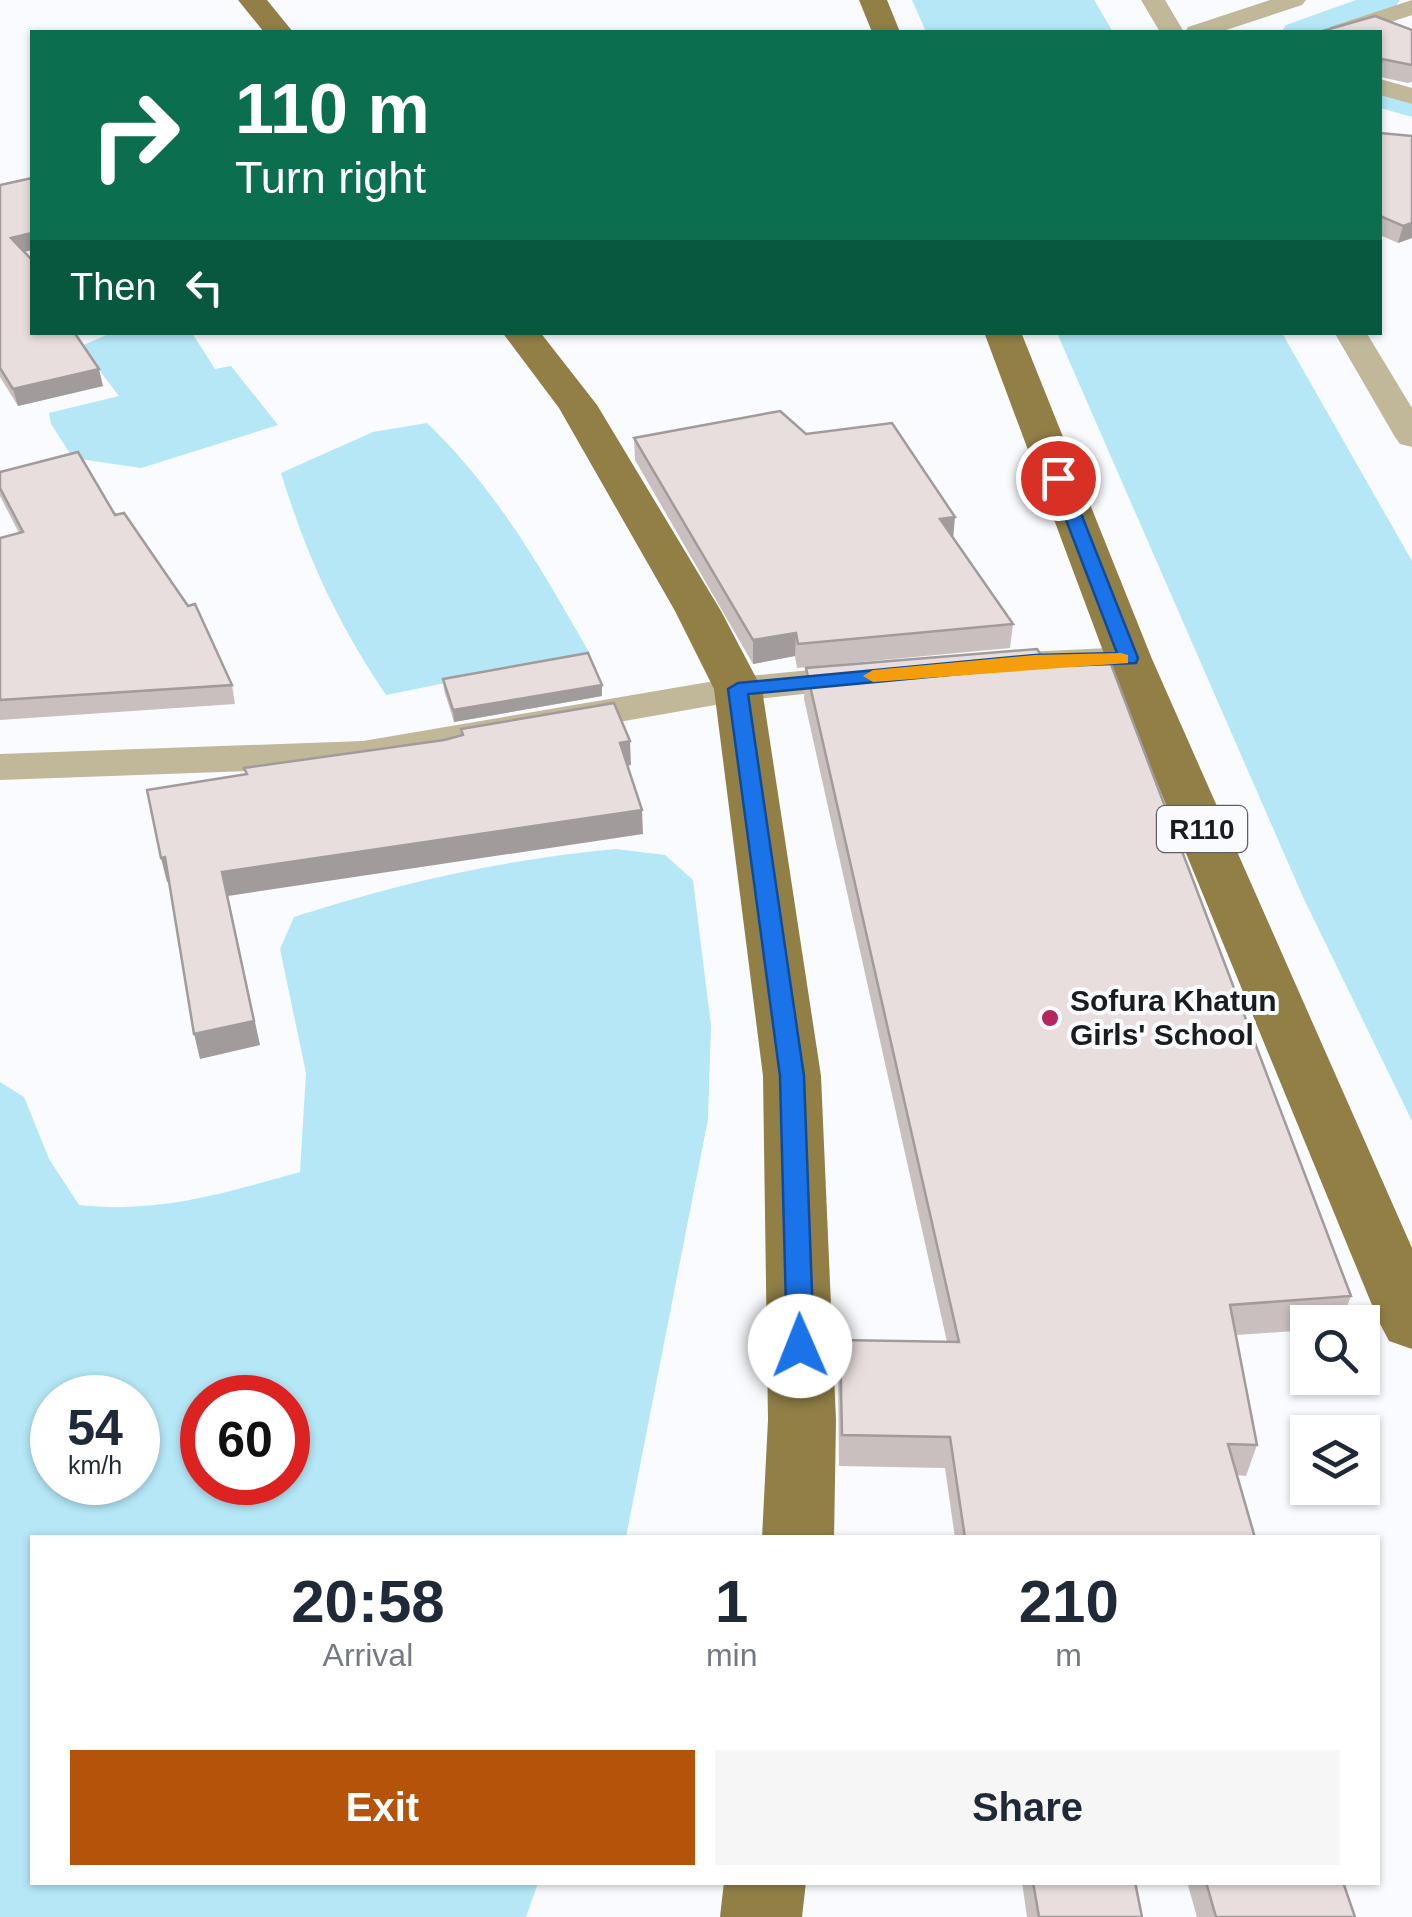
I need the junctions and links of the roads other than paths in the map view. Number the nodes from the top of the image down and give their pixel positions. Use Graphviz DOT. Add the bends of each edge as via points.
graph roads {
  1 [pos="252,0"];
  2 [pos="873,0"];
  3 [pos="1153,0"];
  4 [pos="1294,0"];
  5 [pos="1412,7"];
  6 [pos="277,30"];
  7 [pos="885,30"];
  8 [pos="1171,30"];
  9 [pos="1202,30"];
  10 [pos="1345,30"];
  11 [pos="1382,88"];
  12 [pos="1412,96"];
  13 [pos="522,335"];
  14 [pos="1003,335"];
  15 [pos="1352,335"];
  16 [pos="1412,437"];
  17 [pos="1129,658"];
  18 [pos="738,689"];
  19 [pos="0,766"];
  20 [pos="1412,1322"];
  21 [pos="798,1535"];
  22 [pos="765,1885"];
  23 [pos="761,1917"];
  1 -- 6 [label="main road"];
  2 -- 7 [label="main road"];
  3 -- 8 [label="street"];
  4 -- 9 [label="street"];
  5 -- 10 [label="street"];
  11 -- 12 [label="street"];
  13 -- 18 [label="main road" via="576,404"];
  14 -- 17 [label="main road, R110"];
  15 -- 16 [label="street"];
  17 -- 18 [label="street"];
  17 -- 20 [label="main road, R110"];
  18 -- 19 [label="street" via="363,754"];
  18 -- 21 [label="main road" via="792,1076 802,1420"];
  22 -- 23 [label="main road"];
}
